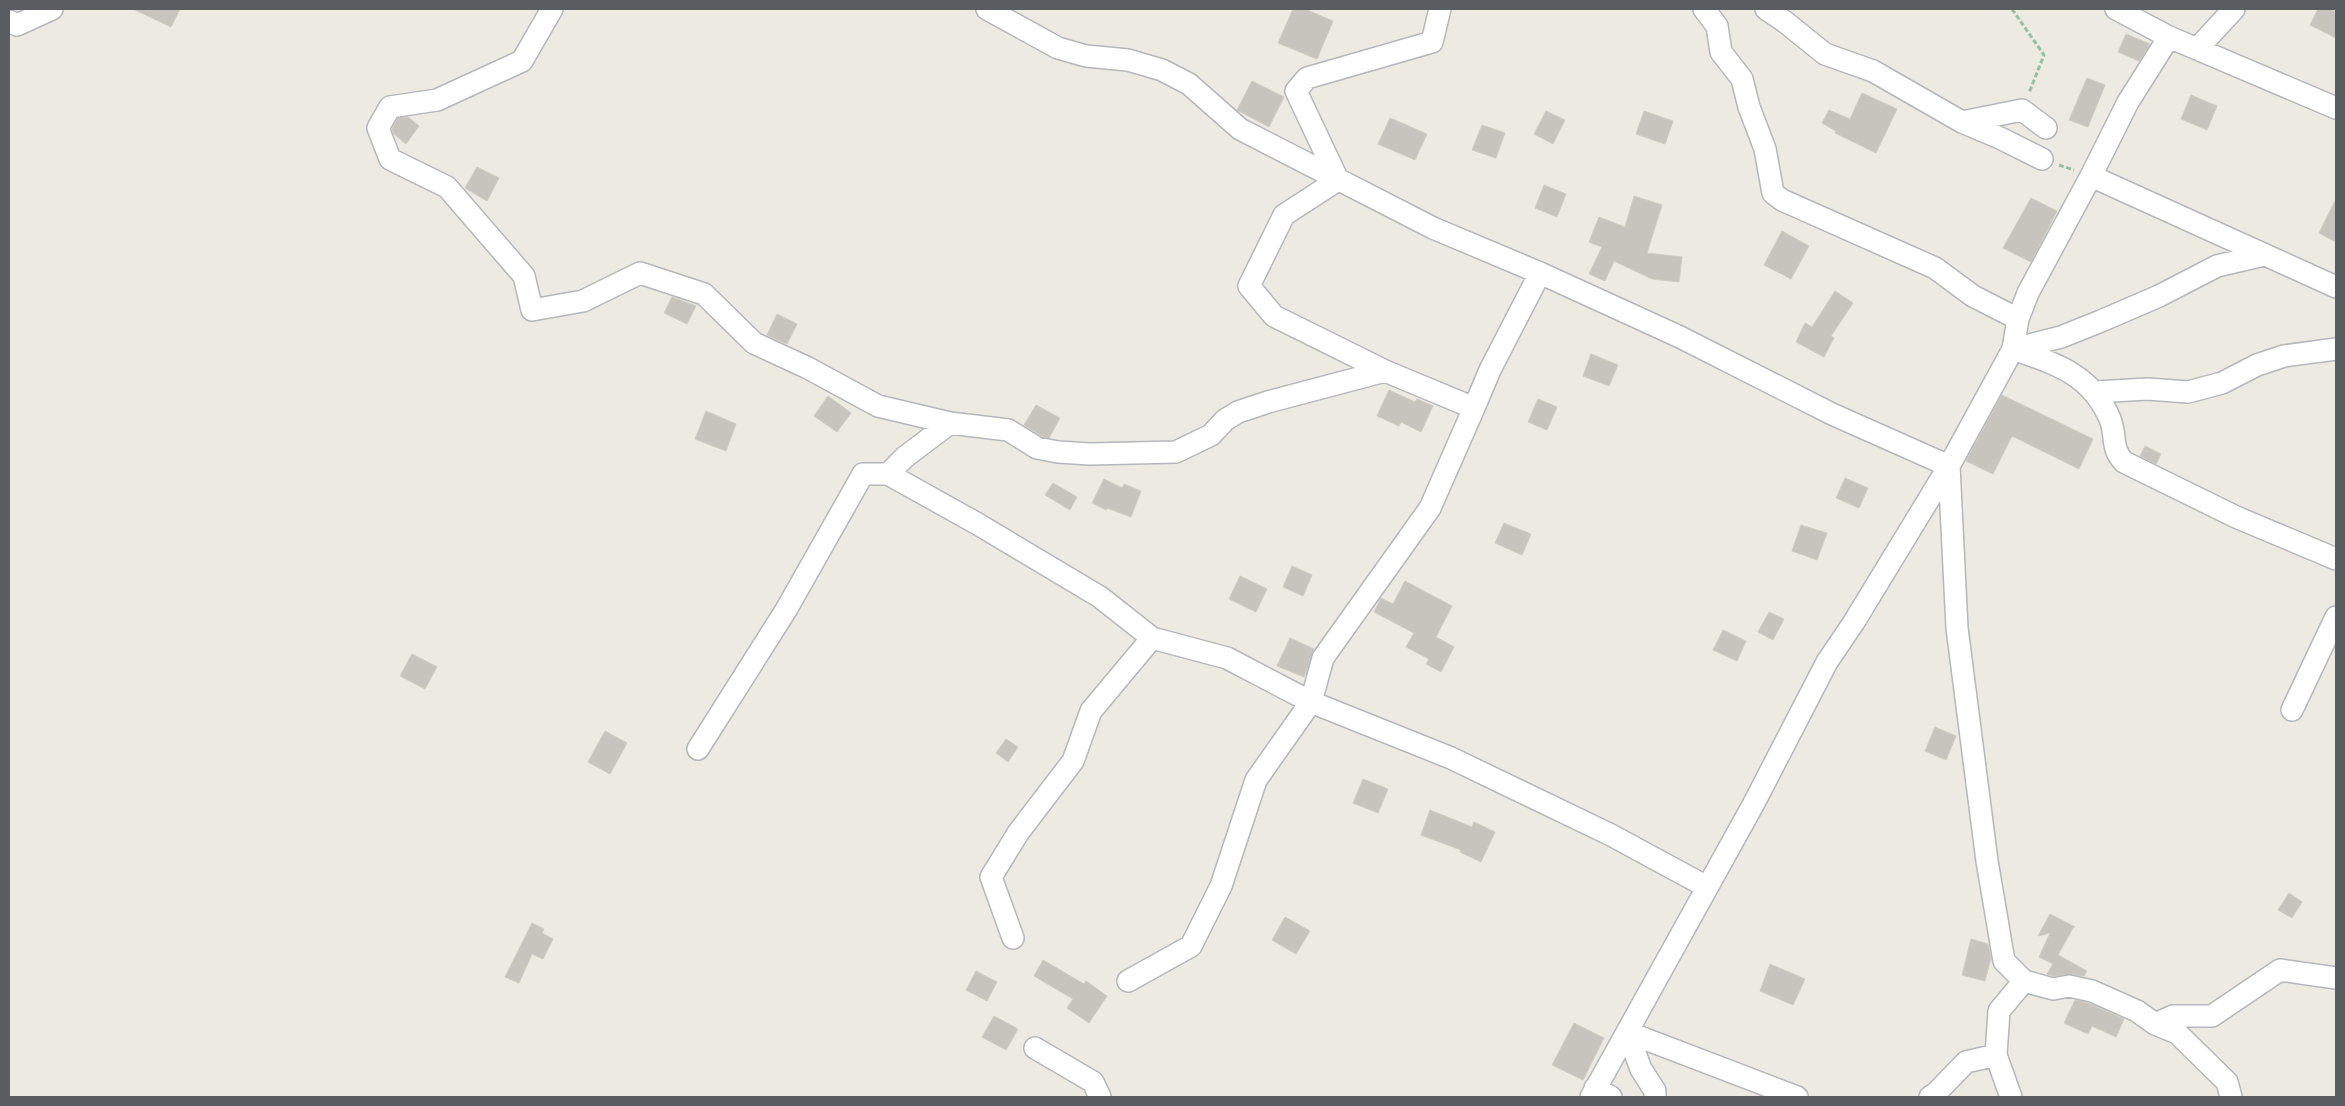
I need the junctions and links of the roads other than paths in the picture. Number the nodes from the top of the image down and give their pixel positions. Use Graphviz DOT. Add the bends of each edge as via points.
graph roads {
  1 [pos="52,9"];
  2 [pos="552,9"];
  3 [pos="987,9"];
  4 [pos="1440,9"];
  5 [pos="1704,9"];
  6 [pos="1766,9"];
  7 [pos="2116,9"];
  8 [pos="2234,9"];
  9 [pos="9,21"];
  10 [pos="2169,37"];
  11 [pos="2197,49"];
  12 [pos="2336,108"];
  13 [pos="1962,122"];
  14 [pos="2046,128"];
  15 [pos="2042,159"];
  16 [pos="2091,176"];
  17 [pos="1338,180"];
  18 [pos="2264,255"];
  19 [pos="1540,273"];
  20 [pos="2336,287"];
  21 [pos="2018,319"];
  22 [pos="2013,350"];
  23 [pos="2336,350"];
  24 [pos="1385,371"];
  25 [pos="2096,392"];
  26 [pos="1474,408"];
  27 [pos="950,423"];
  28 [pos="1949,466"];
  29 [pos="888,474"];
  30 [pos="2336,559"];
  31 [pos="2336,617"];
  32 [pos="1152,638"];
  33 [pos="1311,702"];
  34 [pos="2292,710"];
  35 [pos="698,749"];
  36 [pos="1707,887"];
  37 [pos="1013,938"];
  38 [pos="2336,978"];
  39 [pos="1128,981"];
  40 [pos="2024,982"];
  41 [pos="2155,1024"];
  42 [pos="1627,1032"];
  43 [pos="1034,1048"];
  44 [pos="1996,1055"];
  45 [pos="1599,1094"];
  46 [pos="1100,1097"];
  47 [pos="1655,1097"];
  48 [pos="1797,1097"];
  49 [pos="1930,1097"];
  50 [pos="2011,1097"];
  51 [pos="2231,1097"];
  1 -- 9 [label="street" via="17,25"];
  2 -- 27 [label="street" via="522,61 437,100 390,107 378,128 390,159 447,187 524,276 532,310 584,301 640,273 704,294 754,343 878,406"];
  3 -- 17 [label="street" via="1058,48 1086,56 1128,60 1162,70 1189,84 1240,129"];
  4 -- 17 [label="street" via="1432,42 1307,78 1296,91"];
  5 -- 21 [label="street" via="1717,26 1721,52 1742,79 1765,149 1773,193 1782,200 1936,268 1973,296"];
  6 -- 13 [label="street" via="1825,54 1873,71"];
  7 -- 10 [label="street"];
  8 -- 11 [label="street"];
  10 -- 11 [label="street"];
  10 -- 16 [label="street" via="2128,102"];
  11 -- 12 [label="street"];
  13 -- 14 [label="street" via="2022,110"];
  13 -- 15 [label="street"];
  16 -- 18 [label="street"];
  16 -- 21 [label="street" via="2028,293"];
  17 -- 19 [label="street" via="1433,228"];
  17 -- 24 [label="street" via="1284,215 1249,286 1274,316"];
  18 -- 20 [label="street"];
  18 -- 22 [label="street" via="2217,266 2101,321 2061,337"];
  19 -- 26 [label="street"];
  19 -- 28 [label="street" via="1680,337 1832,414"];
  21 -- 22 [label="street"];
  22 -- 25 [label="street" via="2072,373"];
  22 -- 28 [label="street"];
  23 -- 25 [label="street" via="2284,356 2257,365 2222,383 2188,392 2147,389"];
  24 -- 26 [label="street"];
  24 -- 27 [label="street" via="1238,412 1211,435 1176,452 1058,452 1037,448 1008,430"];
  25 -- 30 [label="street" via="2111,421 2116,454 2124,462 2236,517"];
  26 -- 33 [label="street" via="1430,508 1323,658"];
  27 -- 29 [label="street"];
  28 -- 36 [label="street" via="1826,662"];
  28 -- 40 [label="street" via="1957,628 1987,861 2004,961"];
  29 -- 32 [label="street" via="1100,597"];
  29 -- 35 [label="street" via="863,474 786,610"];
  31 -- 34 [label="street"];
  32 -- 33 [label="street" via="1228,658"];
  32 -- 37 [label="street" via="1091,711 1073,761 1018,833 991,877"];
  33 -- 36 [label="street" via="1451,758 1611,835"];
  33 -- 39 [label="street" via="1256,780 1221,886 1191,946"];
  36 -- 42 [label="street"];
  38 -- 41 [label="street" via="2280,970 2212,1016 2173,1016"];
  40 -- 41 [label="street" via="2053,989 2070,986 2092,991 2137,1011"];
  40 -- 44 [label="street" via="1999,1011"];
  41 -- 51 [label="street" via="2177,1034 2227,1082"];
  42 -- 45 [label="street"];
  42 -- 47 [label="street"];
  42 -- 48 [label="street"];
  43 -- 46 [label="street" via="1092,1082"];
  44 -- 49 [label="street" via="1966,1062"];
  44 -- 50 [label="street"];
}
